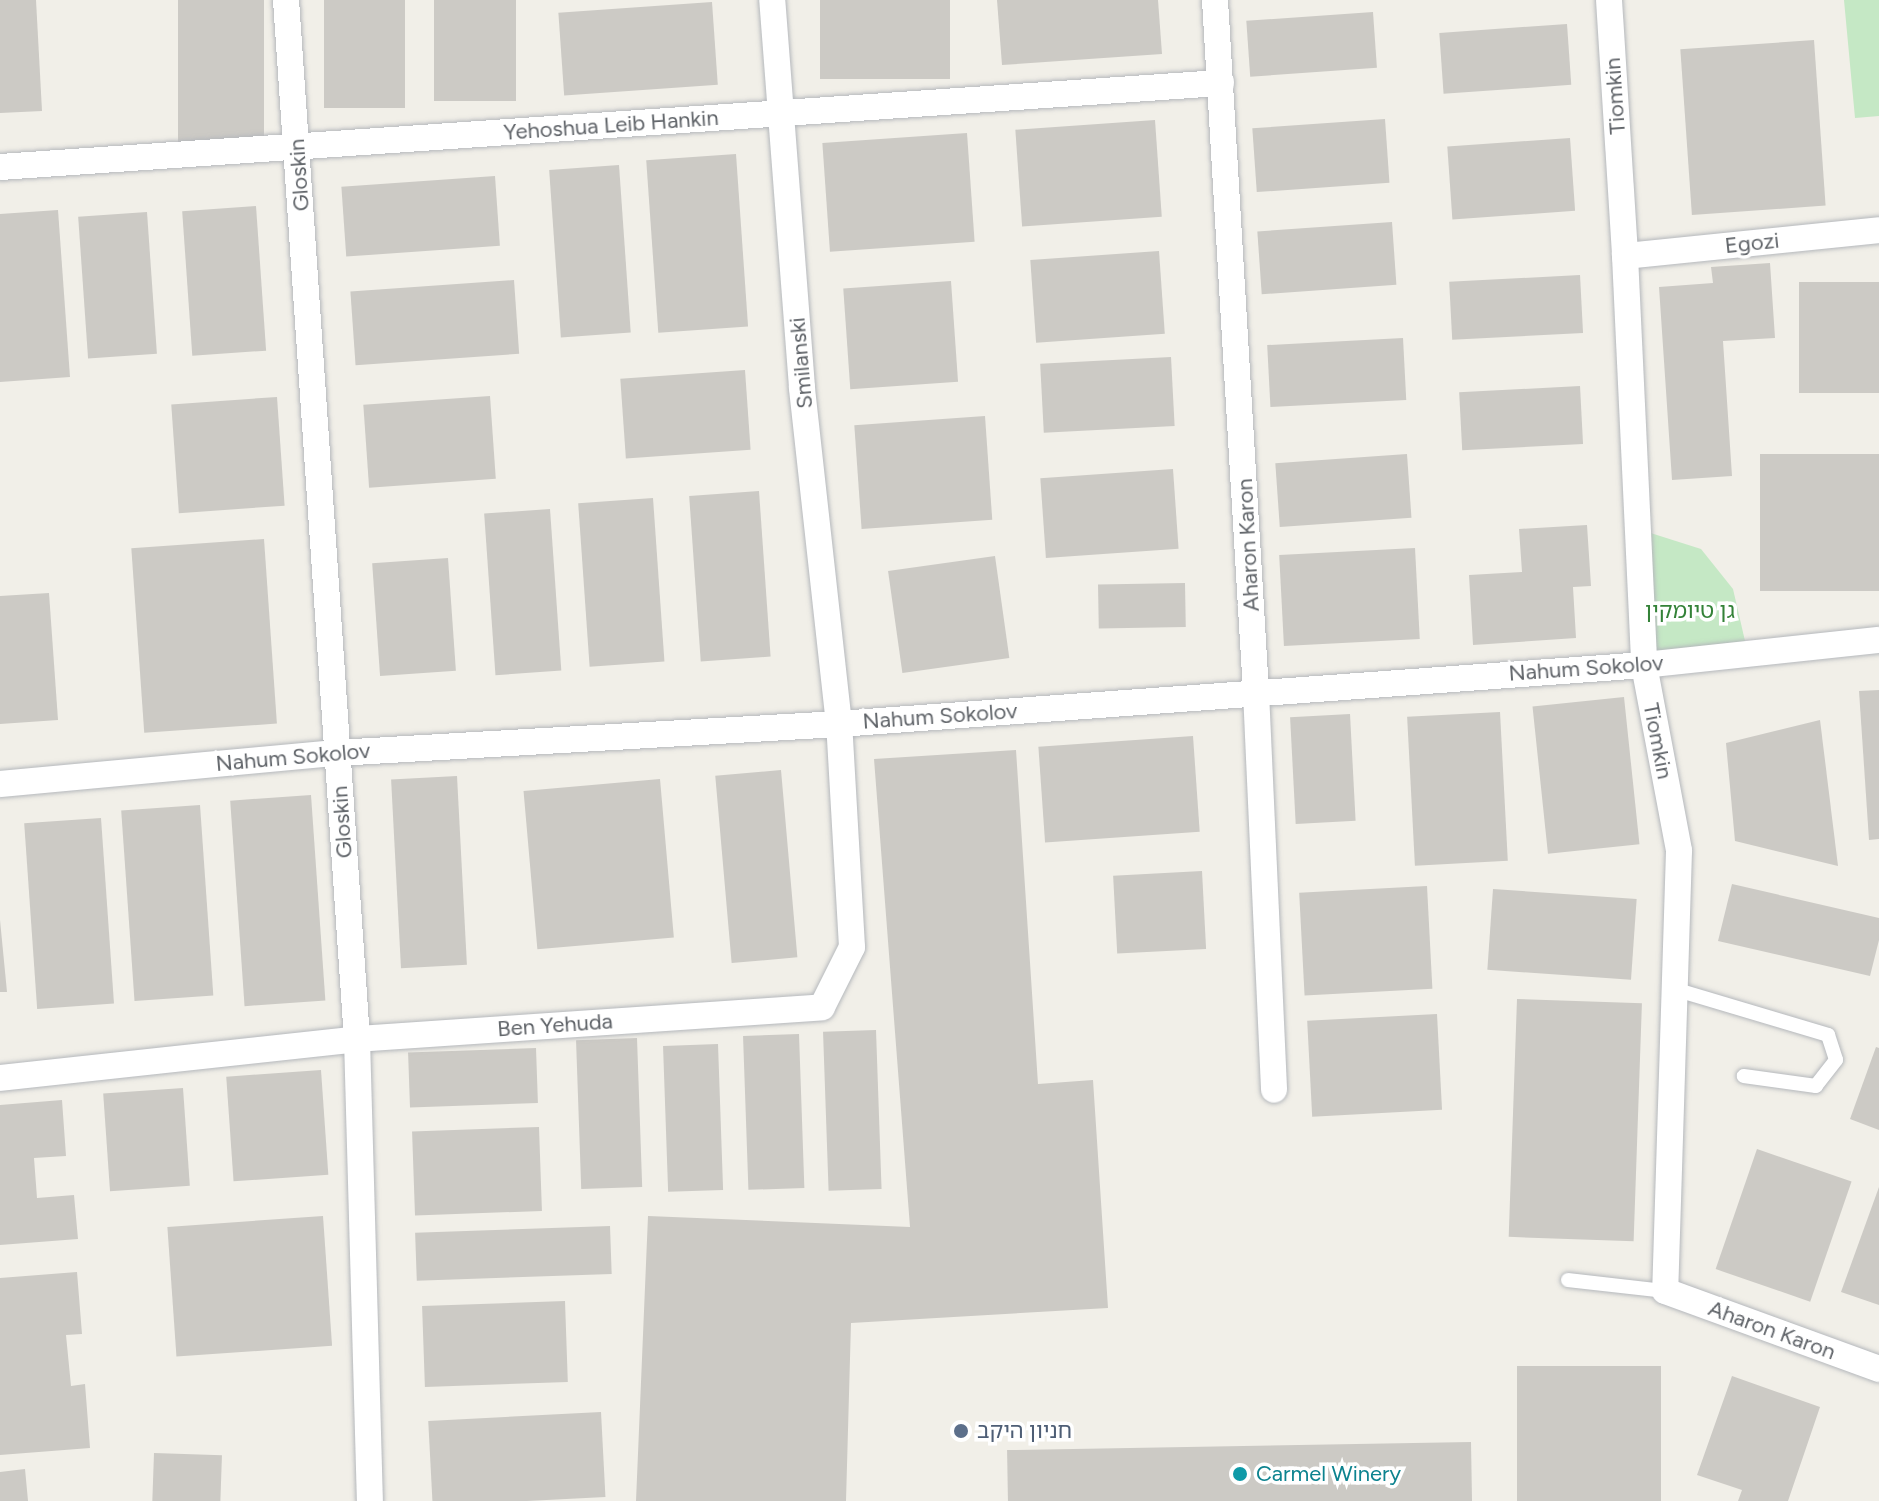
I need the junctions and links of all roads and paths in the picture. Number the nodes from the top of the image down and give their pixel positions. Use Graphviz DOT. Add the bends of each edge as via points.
graph roads {
  1 [pos="286,0"];
  2 [pos="772,0"];
  3 [pos="1215,0"];
  4 [pos="1609,0"];
  5 [pos="1221,83"];
  6 [pos="780,113"];
  7 [pos="297,146"];
  8 [pos="0,167"];
  9 [pos="1879,230"];
  10 [pos="1625,256"];
  11 [pos="1879,640"];
  12 [pos="1644,665"];
  13 [pos="1256,692"];
  14 [pos="839,724"];
  15 [pos="337,753"];
  16 [pos="0,784"];
  17 [pos="1674,989"];
  18 [pos="357,1039"];
  19 [pos="1744,1076"];
  20 [pos="0,1078"];
  21 [pos="1274,1090"];
  22 [pos="1568,1280"];
  23 [pos="1665,1291"];
  24 [pos="1879,1369"];
  25 [pos="370,1501"];
  1 -- 7 [label="street, Gloskin"];
  2 -- 6 [label="street, Smilanski"];
  3 -- 5 [label="street, Aharon Karon"];
  4 -- 10 [label="street, Tiomkin"];
  5 -- 6 [label="street, Yehoshua Leib Hankin"];
  5 -- 13 [label="street, Aharon Karon"];
  6 -- 7 [label="street, Yehoshua Leib Hankin"];
  6 -- 14 [label="street, Smilanski" via="802,387"];
  7 -- 8 [label="street, Yehoshua Leib Hankin"];
  7 -- 15 [label="street, Gloskin"];
  9 -- 10 [label="street, Egozi"];
  10 -- 12 [label="street, Tiomkin"];
  11 -- 12 [label="street, Nahum Sokolov"];
  12 -- 13 [label="street, Nahum Sokolov"];
  12 -- 17 [label="street, Tiomkin" via="1679,851"];
  13 -- 14 [label="street, Nahum Sokolov"];
  13 -- 21 [label="street, Aharon Karon"];
  14 -- 15 [label="street, Nahum Sokolov"];
  14 -- 18 [label="street, Ben Yehuda" via="852,947 822,1007"];
  15 -- 16 [label="street, Nahum Sokolov"];
  15 -- 18 [label="street, Gloskin"];
  17 -- 19 [label="lane" via="1828,1035 1836,1060 1816,1086"];
  17 -- 23 [label="street, Tiomkin"];
  18 -- 20 [label="street, Ben Yehuda"];
  18 -- 25 [label="street, Gloskin"];
  22 -- 23 [label="lane"];
  23 -- 24 [label="street, Aharon Karon"];
}
